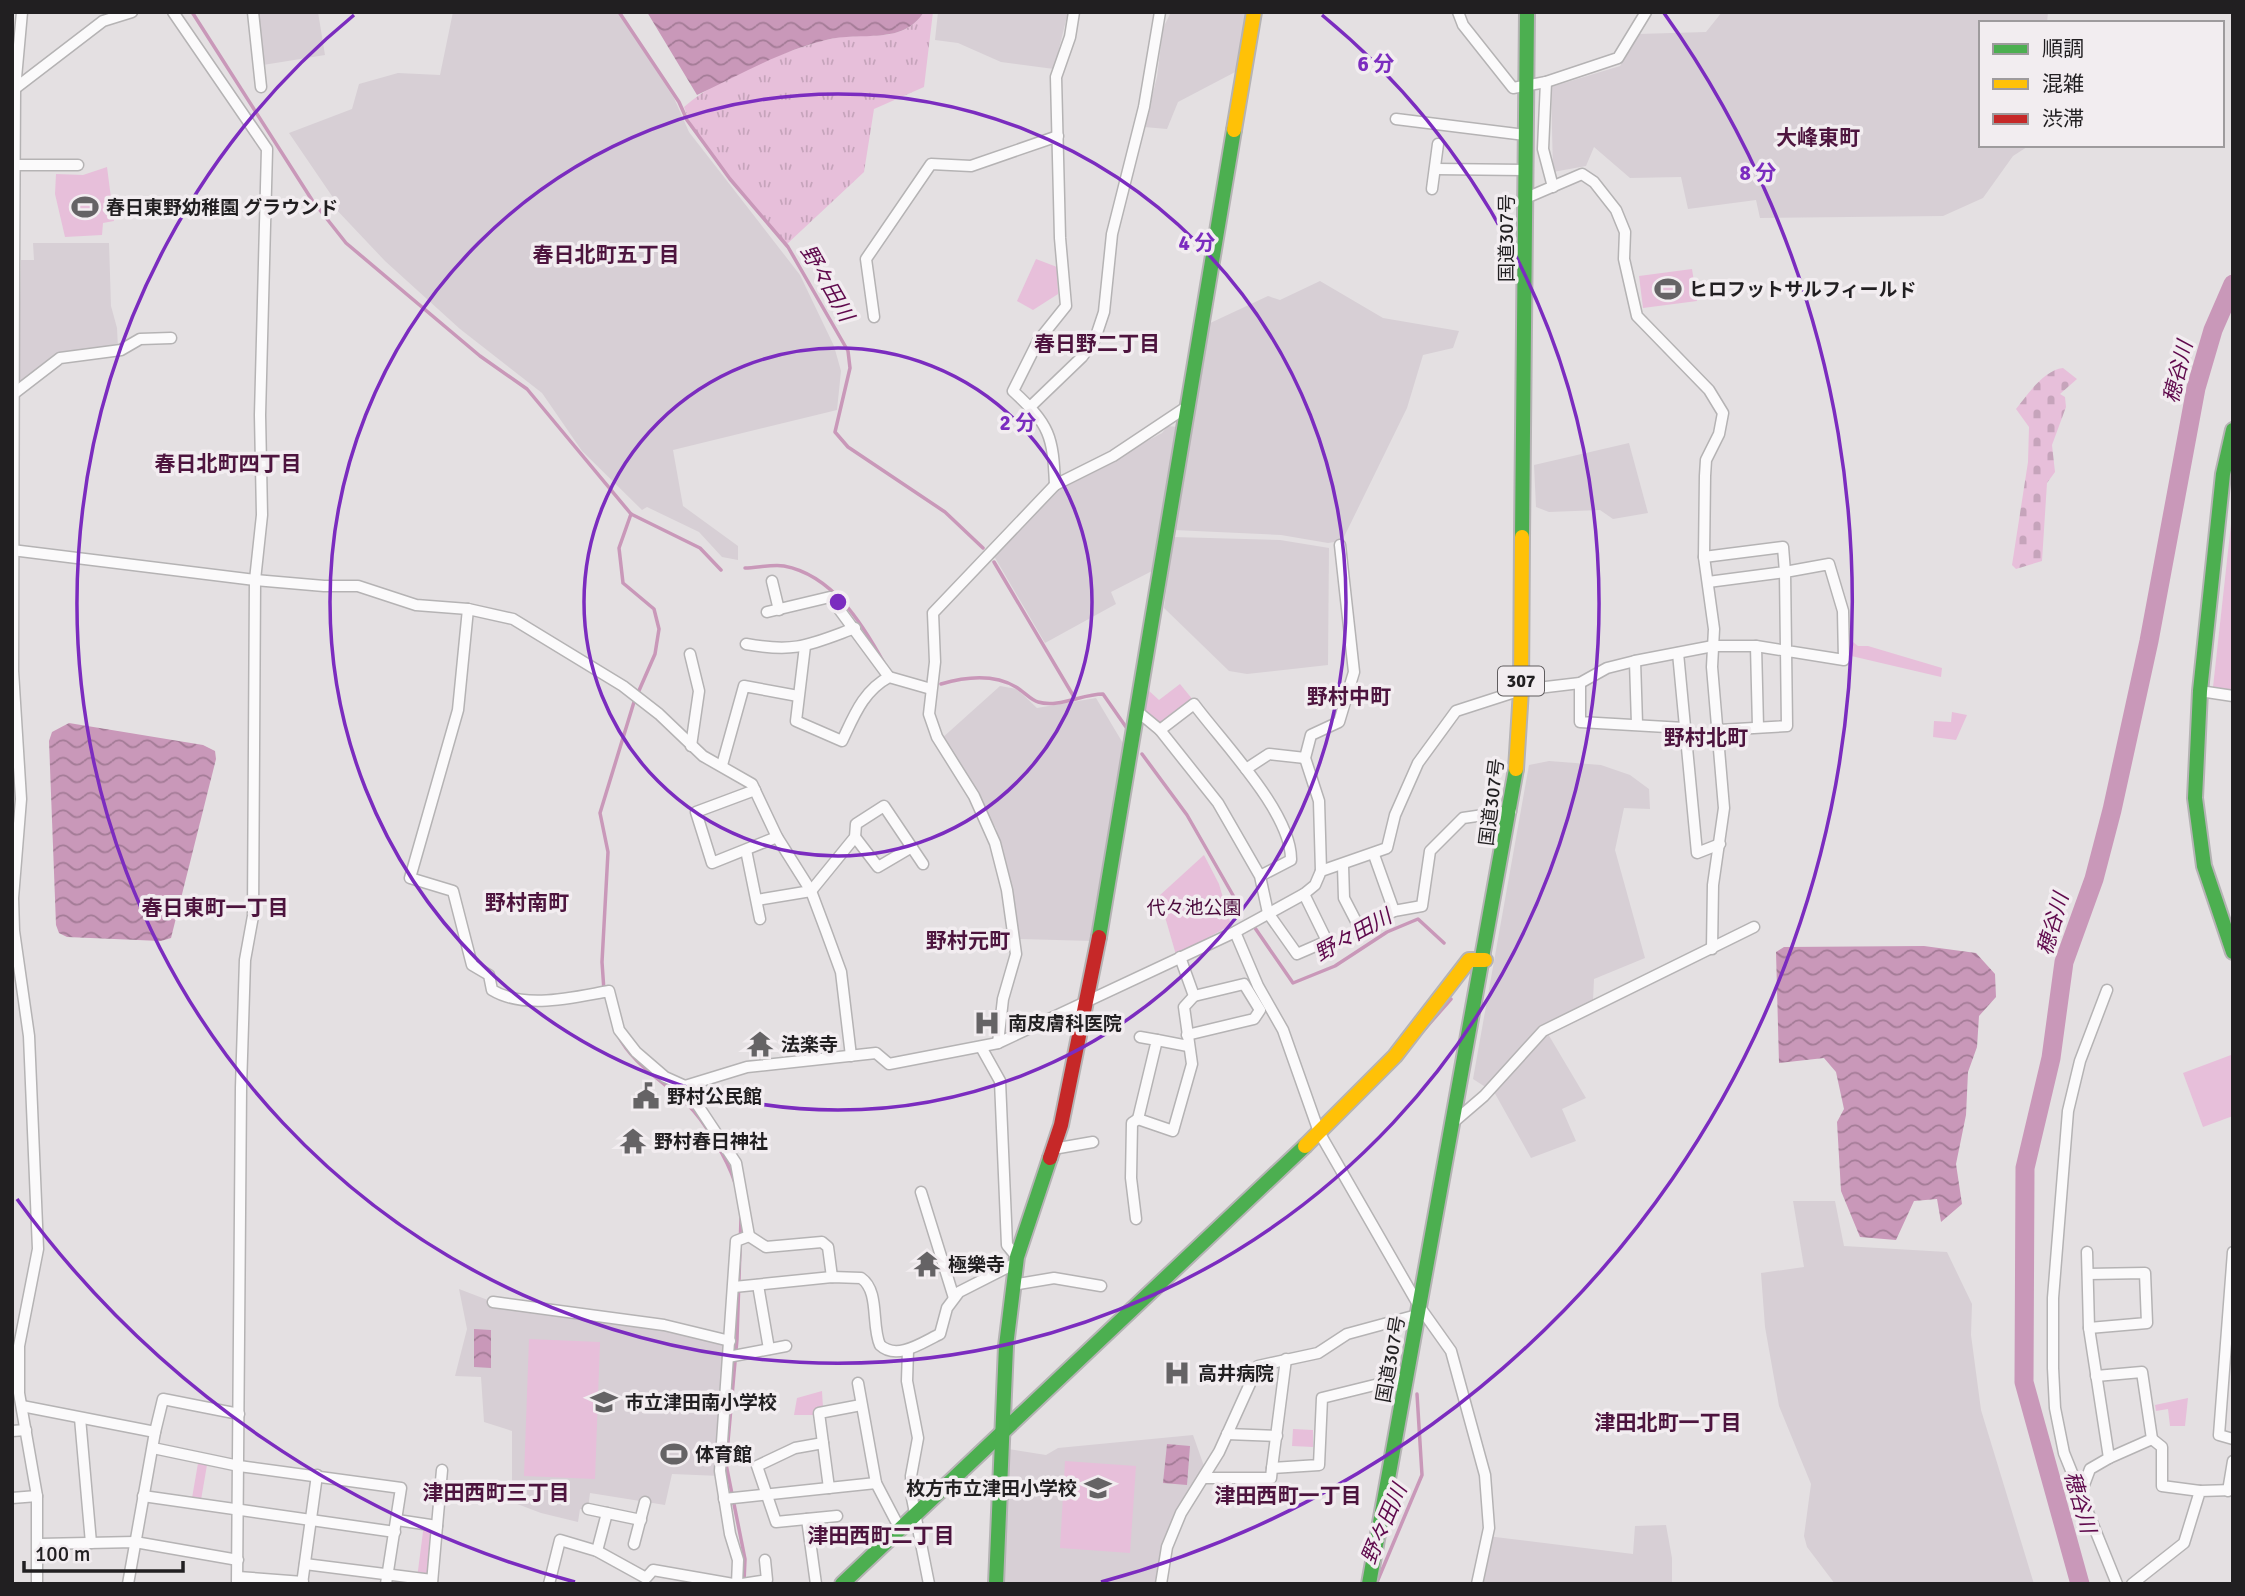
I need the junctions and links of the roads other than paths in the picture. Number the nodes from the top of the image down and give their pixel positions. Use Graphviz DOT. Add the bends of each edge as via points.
graph roads {
  1 [pos="22,12"];
  2 [pos="132,12"];
  3 [pos="173,12"];
  4 [pos="253,12"];
  5 [pos="1074,12"];
  6 [pos="1160,12"];
  7 [pos="1254,12"];
  8 [pos="1458,12"];
  9 [pos="1527,12"];
  10 [pos="1646,12"];
  11 [pos="15,53"];
  12 [pos="1546,82"];
  13 [pos="1527,86"];
  14 [pos="261,87"];
  15 [pos="14,90"];
  16 [pos="1396,119"];
  17 [pos="1525,135"];
  18 [pos="1058,136"];
  19 [pos="1438,144"];
  20 [pos="13,165"];
  21 [pos="78,165"];
  22 [pos="1435,169"];
  23 [pos="1525,170"];
  24 [pos="1553,187"];
  25 [pos="1432,189"];
  26 [pos="13,193"];
  27 [pos="1526,198"];
  28 [pos="13,268"];
  29 [pos="13,306"];
  30 [pos="874,317"];
  31 [pos="171,338"];
  32 [pos="13,354"];
  33 [pos="13,395"];
  34 [pos="1188,406"];
  35 [pos="1030,407"];
  36 [pos="2233,430"];
  37 [pos="1055,485"];
  38 [pos="1340,545"];
  39 [pos="13,550"];
  40 [pos="1704,558"];
  41 [pos="1785,572"];
  42 [pos="255,580"];
  43 [pos="772,581"];
  44 [pos="1708,582"];
  45 [pos="468,609"];
  46 [pos="779,610"];
  47 [pos="767,612"];
  48 [pos="855,628"];
  49 [pos="747,644"];
  50 [pos="806,646"];
  51 [pos="1713,646"];
  52 [pos="1756,646"];
  53 [pos="1786,652"];
  54 [pos="1678,653"];
  55 [pos="690,654"];
  56 [pos="1634,661"];
  57 [pos="13,671"];
  58 [pos="889,677"];
  59 [pos="1580,683"];
  60 [pos="931,689"];
  61 [pos="1521,690"];
  62 [pos="2200,691"];
  63 [pos="797,696"];
  64 [pos="2233,696"];
  65 [pos="1137,711"];
  66 [pos="1637,724"];
  67 [pos="1758,727"];
  68 [pos="1684,728"];
  69 [pos="1160,730"];
  70 [pos="1719,730"];
  71 [pos="691,746"];
  72 [pos="1305,758"];
  73 [pos="722,765"];
  74 [pos="1246,769"];
  75 [pos="755,790"];
  76 [pos="1511,811"];
  77 [pos="777,837"];
  78 [pos="855,837"];
  79 [pos="1720,844"];
  80 [pos="912,847"];
  81 [pos="746,850"];
  82 [pos="1374,855"];
  83 [pos="923,864"];
  84 [pos="1343,866"];
  85 [pos="1321,871"];
  86 [pos="1260,876"];
  87 [pos="811,891"];
  88 [pos="1304,894"];
  89 [pos="757,900"];
  90 [pos="1394,911"];
  91 [pos="1268,913"];
  92 [pos="760,919"];
  93 [pos="1754,928"];
  94 [pos="1236,932"];
  95 [pos="1712,949"];
  96 [pos="2233,952"];
  97 [pos="1180,957"];
  98 [pos="1485,960"];
  99 [pos="2107,990"];
  100 [pos="1194,996"];
  101 [pos="1088,1002"];
  102 [pos="1140,1037"];
  103 [pos="1157,1040"];
  104 [pos="1188,1040"];
  105 [pos="998,1043"];
  106 [pos="981,1047"];
  107 [pos="851,1056"];
  108 [pos="685,1086"];
  109 [pos="1138,1119"];
  110 [pos="1455,1120"];
  111 [pos="1319,1132"];
  112 [pos="1093,1142"];
  113 [pos="1053,1149"];
  114 [pos="921,1192"];
  115 [pos="1136,1219"];
  116 [pos="744,1238"];
  117 [pos="2087,1252"];
  118 [pos="2233,1252"];
  119 [pos="1017,1260"];
  120 [pos="2088,1274"];
  121 [pos="832,1277"];
  122 [pos="758,1284"];
  123 [pos="1012,1285"];
  124 [pos="738,1286"];
  125 [pos="1101,1286"];
  126 [pos="954,1298"];
  127 [pos="492,1302"];
  128 [pos="1418,1311"];
  129 [pos="2088,1328"];
  130 [pos="730,1341"];
  131 [pos="786,1346"];
  132 [pos="769,1349"];
  133 [pos="908,1350"];
  134 [pos="734,1356"];
  135 [pos="1286,1359"];
  136 [pos="1407,1373"];
  137 [pos="2096,1376"];
  138 [pos="858,1383"];
  139 [pos="861,1405"];
  140 [pos="22,1406"];
  141 [pos="239,1414"];
  142 [pos="80,1418"];
  143 [pos="26,1430"];
  144 [pos="12,1431"];
  145 [pos="155,1432"];
  146 [pos="1227,1434"];
  147 [pos="1000,1436"];
  148 [pos="1277,1436"];
  149 [pos="2152,1439"];
  150 [pos="2233,1439"];
  151 [pos="823,1443"];
  152 [pos="153,1448"];
  153 [pos="2109,1458"];
  154 [pos="2233,1461"];
  155 [pos="239,1465"];
  156 [pos="1272,1468"];
  157 [pos="442,1471"];
  158 [pos="317,1475"];
  159 [pos="1205,1478"];
  160 [pos="876,1483"];
  161 [pos="829,1488"];
  162 [pos="2231,1490"];
  163 [pos="2200,1491"];
  164 [pos="2081,1493"];
  165 [pos="769,1495"];
  166 [pos="37,1496"];
  167 [pos="144,1496"];
  168 [pos="12,1498"];
  169 [pos="726,1499"];
  170 [pos="645,1502"];
  171 [pos="588,1509"];
  172 [pos="238,1511"];
  173 [pos="607,1513"];
  174 [pos="916,1514"];
  175 [pos="837,1516"];
  176 [pos="807,1519"];
  177 [pos="397,1520"];
  178 [pos="640,1520"];
  179 [pos="311,1521"];
  180 [pos="437,1526"];
  181 [pos="900,1529"];
  182 [pos="395,1532"];
  183 [pos="135,1542"];
  184 [pos="92,1543"];
  185 [pos="40,1544"];
  186 [pos="634,1544"];
  187 [pos="597,1551"];
  188 [pos="238,1560"];
  189 [pos="765,1560"];
  190 [pos="305,1564"];
  191 [pos="387,1579"];
  192 [pos="238,1580"];
  193 [pos="432,1582"];
  194 [pos="303,1583"];
  195 [pos="552,1583"];
  196 [pos="741,1583"];
  197 [pos="37,1584"];
  198 [pos="128,1584"];
  199 [pos="816,1584"];
  200 [pos="842,1584"];
  201 [pos="929,1584"];
  202 [pos="996,1584"];
  203 [pos="1161,1584"];
  204 [pos="1369,1584"];
  205 [pos="1477,1584"];
  206 [pos="2118,1584"];
  207 [pos="2132,1584"];
  1 -- 11 [label="street"];
  2 -- 15 [label="street" via="103,21"];
  3 -- 42 [label="street" via="267,149 262,515"];
  4 -- 14 [label="street"];
  5 -- 18 [label="street" via="1056,77"];
  6 -- 35 [label="street" via="1144,107 1112,234 1104,312 1095,339 1082,357"];
  7 -- 34 [label="main road"];
  8 -- 13 [label="street" via="1513,88"];
  9 -- 13 [label="main road, 国道307号 / 307"];
  10 -- 12 [label="street" via="1618,58"];
  11 -- 15 [label="street"];
  12 -- 13 [label="street"];
  12 -- 24 [label="street" via="1543,149"];
  13 -- 17 [label="main road, 国道307号 / 307"];
  15 -- 20 [label="street"];
  16 -- 17 [label="street"];
  17 -- 23 [label="main road, 国道307号 / 307"];
  18 -- 30 [label="street" via="971,166 931,164 866,259"];
  18 -- 35 [label="street" via="1066,306 1038,341 1013,391"];
  19 -- 22 [label="street"];
  20 -- 21 [label="street"];
  20 -- 26 [label="street"];
  22 -- 23 [label="street"];
  22 -- 25 [label="street"];
  23 -- 27 [label="main road, 国道307号 / 307"];
  24 -- 27 [label="street"];
  24 -- 40 [label="street" via="1582,174 1605,195 1625,232 1624,259 1637,316 1709,390 1723,413 1706,460"];
  26 -- 28 [label="street"];
  27 -- 61 [label="main road, 国道307号 / 307"];
  28 -- 29 [label="street"];
  29 -- 32 [label="street"];
  31 -- 33 [label="street" via="140,339 121,350 60,358"];
  32 -- 33 [label="street"];
  33 -- 39 [label="street"];
  34 -- 37 [label="street" via="1113,456"];
  34 -- 65 [label="main road"];
  35 -- 37 [label="street" via="1048,428"];
  36 -- 62 [label="main road" via="2223,474"];
  37 -- 60 [label="street" via="933,613"];
  38 -- 72 [label="street" via="1354,672 1339,722 1311,735"];
  39 -- 42 [label="street"];
  39 -- 57 [label="street"];
  40 -- 41 [label="street" via="1783,547"];
  40 -- 44 [label="street"];
  41 -- 44 [label="street"];
  41 -- 53 [label="street"];
  41 -- 53 [label="street" via="1829,564 1843,611 1844,660"];
  42 -- 45 [label="street" via="358,586 416,605"];
  42 -- 141 [label="street" via="253,916 245,960"];
  43 -- 46 [label="street"];
  44 -- 51 [label="street"];
  45 -- 71 [label="street" via="513,619 631,692"];
  45 -- 108 [label="street" via="458,710 410,878 453,891 472,965 489,975 492,990 524,1000 605,992 620,1030 636,1052 665,1077"];
  46 -- 47 [label="street"];
  46 -- 48 [label="street" via="830,597"];
  48 -- 50 [label="street"];
  48 -- 58 [label="street"];
  49 -- 50 [label="street" via="780,650"];
  50 -- 63 [label="street"];
  51 -- 52 [label="street"];
  51 -- 54 [label="street"];
  51 -- 70 [label="street"];
  52 -- 53 [label="street"];
  52 -- 67 [label="street"];
  53 -- 67 [label="street" via="1787,726"];
  54 -- 56 [label="street"];
  54 -- 68 [label="street"];
  55 -- 71 [label="street" via="699,691"];
  56 -- 59 [label="street" via="1607,668"];
  56 -- 66 [label="street"];
  57 -- 140 [label="street" via="21,799 14,932 29,1036 38,1255 19,1346"];
  58 -- 60 [label="street"];
  58 -- 63 [label="street" via="862,700 842,741 796,721"];
  59 -- 61 [label="street"];
  59 -- 66 [label="street" via="1580,722"];
  60 -- 105 [label="street" via="929,713 937,737 997,845 1007,890 1016,954 1003,999"];
  61 -- 76 [label="main road, 国道307号 / 307"];
  61 -- 82 [label="street" via="1456,710 1418,762 1395,815 1387,848"];
  62 -- 64 [label="street"];
  62 -- 96 [label="main road" via="2195,798 2204,866"];
  63 -- 73 [label="street" via="744,686"];
  65 -- 69 [label="street"];
  65 -- 101 [label="main road"];
  66 -- 68 [label="street"];
  67 -- 70 [label="street"];
  68 -- 79 [label="street" via="1697,853"];
  69 -- 74 [label="street" via="1194,704"];
  69 -- 86 [label="street" via="1218,803"];
  70 -- 79 [label="street" via="1724,808"];
  71 -- 73 [label="street"];
  72 -- 74 [label="street" via="1269,754"];
  72 -- 85 [label="street" via="1319,801"];
  73 -- 75 [label="street"];
  74 -- 86 [label="street" via="1270,803 1291,848 1291,860"];
  75 -- 77 [label="street"];
  75 -- 81 [label="street" via="695,812 712,863"];
  76 -- 90 [label="street" via="1463,818 1430,851 1422,906"];
  76 -- 98 [label="main road, 国道307号 / 307"];
  77 -- 81 [label="street"];
  77 -- 87 [label="street"];
  78 -- 80 [label="street" via="878,867"];
  78 -- 80 [label="street" via="856,824 884,806"];
  78 -- 87 [label="street"];
  79 -- 95 [label="street" via="1713,885"];
  80 -- 83 [label="street"];
  81 -- 89 [label="street"];
  82 -- 84 [label="street"];
  82 -- 90 [label="street"];
  84 -- 85 [label="street"];
  84 -- 90 [label="street" via="1344,898 1360,929"];
  85 -- 88 [label="street"];
  86 -- 91 [label="street"];
  87 -- 89 [label="street"];
  87 -- 107 [label="street" via="841,972"];
  88 -- 91 [label="street"];
  88 -- 91 [label="street" via="1327,941 1297,954"];
  89 -- 92 [label="street"];
  91 -- 94 [label="street"];
  93 -- 95 [label="street"];
  94 -- 97 [label="street"];
  94 -- 111 [label="street" via="1258,986 1283,1030"];
  95 -- 110 [label="street" via="1543,1031"];
  97 -- 100 [label="street"];
  97 -- 101 [label="street"];
  98 -- 110 [label="main road, 国道307号 / 307"];
  98 -- 111 [label="main road" via="1469,960 1395,1056"];
  99 -- 164 [label="street" via="2080,1061 2068,1111 2053,1297 2055,1408 2064,1452"];
  100 -- 104 [label="street" via="1184,1007"];
  100 -- 104 [label="street" via="1244,984 1260,1010 1254,1019"];
  101 -- 105 [label="street"];
  101 -- 113 [label="main road" via="1073,1082"];
  102 -- 103 [label="street"];
  103 -- 104 [label="street"];
  103 -- 109 [label="street"];
  104 -- 109 [label="street" via="1192,1064 1172,1131"];
  105 -- 106 [label="street"];
  106 -- 107 [label="street" via="889,1064 876,1053"];
  106 -- 119 [label="street" via="1000,1081 1007,1245"];
  107 -- 108 [label="street" via="747,1067"];
  108 -- 116 [label="street" via="736,1163"];
  109 -- 115 [label="street" via="1132,1123"];
  110 -- 128 [label="main road, 国道307号 / 307"];
  111 -- 128 [label="street"];
  111 -- 147 [label="main road"];
  112 -- 113 [label="street"];
  113 -- 119 [label="main road"];
  114 -- 126 [label="street"];
  116 -- 121 [label="street" via="766,1247 822,1242 828,1247"];
  116 -- 124 [label="street" via="736,1241"];
  117 -- 120 [label="street"];
  118 -- 150 [label="street" via="2219,1435"];
  119 -- 123 [label="main road"];
  119 -- 126 [label="street"];
  120 -- 129 [label="street"];
  120 -- 129 [label="street" via="2145,1273 2147,1323"];
  121 -- 122 [label="street"];
  121 -- 133 [label="street" via="865,1280 880,1345"];
  122 -- 124 [label="street"];
  122 -- 132 [label="street"];
  123 -- 125 [label="street" via="1054,1278"];
  123 -- 147 [label="main road"];
  124 -- 130 [label="street"];
  126 -- 133 [label="street" via="940,1334"];
  127 -- 130 [label="street" via="664,1325"];
  128 -- 135 [label="street" via="1347,1334 1318,1353"];
  128 -- 136 [label="main road, 国道307号 / 307"];
  128 -- 205 [label="street" via="1451,1351 1485,1475 1489,1528"];
  129 -- 137 [label="street"];
  130 -- 134 [label="street"];
  131 -- 132 [label="street"];
  132 -- 134 [label="street"];
  133 -- 174 [label="street" via="907,1381 918,1438 911,1476"];
  134 -- 169 [label="street" via="720,1471"];
  135 -- 146 [label="street" via="1258,1366"];
  135 -- 148 [label="street"];
  136 -- 156 [label="street" via="1322,1398 1319,1465"];
  136 -- 204 [label="main road, 国道307号 / 307"];
  137 -- 149 [label="street" via="2142,1372"];
  137 -- 153 [label="street"];
  138 -- 139 [label="street"];
  139 -- 151 [label="street" via="819,1413"];
  139 -- 160 [label="street"];
  140 -- 142 [label="street"];
  140 -- 143 [label="street"];
  141 -- 145 [label="street" via="163,1399"];
  141 -- 155 [label="street"];
  142 -- 145 [label="street"];
  142 -- 184 [label="street"];
  143 -- 144 [label="street"];
  143 -- 166 [label="street"];
  145 -- 152 [label="street"];
  146 -- 148 [label="street"];
  146 -- 203 [label="street" via="1181,1513 1167,1547"];
  147 -- 174 [label="main road"];
  147 -- 202 [label="main road"];
  148 -- 156 [label="street"];
  149 -- 153 [label="street"];
  149 -- 163 [label="street" via="2162,1447 2162,1486"];
  151 -- 161 [label="street"];
  151 -- 165 [label="street" via="795,1448 757,1466"];
  152 -- 155 [label="street"];
  152 -- 167 [label="street"];
  153 -- 164 [label="street" via="2090,1469"];
  154 -- 162 [label="street"];
  155 -- 158 [label="street"];
  155 -- 172 [label="street"];
  156 -- 159 [label="street" via="1271,1478"];
  157 -- 180 [label="street"];
  158 -- 177 [label="street" via="401,1488"];
  158 -- 179 [label="street"];
  160 -- 161 [label="street"];
  160 -- 181 [label="street"];
  161 -- 165 [label="street"];
  162 -- 163 [label="street"];
  163 -- 207 [label="street" via="2184,1543"];
  164 -- 206 [label="street"];
  165 -- 169 [label="street"];
  165 -- 176 [label="street" via="776,1522"];
  166 -- 168 [label="street"];
  166 -- 185 [label="street"];
  167 -- 172 [label="street"];
  167 -- 183 [label="street"];
  169 -- 196 [label="street"];
  170 -- 178 [label="street"];
  171 -- 173 [label="street"];
  172 -- 179 [label="street"];
  172 -- 188 [label="street"];
  173 -- 178 [label="street"];
  173 -- 187 [label="street"];
  174 -- 181 [label="main road"];
  174 -- 201 [label="street"];
  175 -- 176 [label="street"];
  176 -- 199 [label="street"];
  177 -- 180 [label="street"];
  177 -- 182 [label="street"];
  178 -- 186 [label="street"];
  179 -- 182 [label="street"];
  179 -- 190 [label="street"];
  180 -- 193 [label="street"];
  181 -- 200 [label="main road"];
  182 -- 191 [label="street"];
  183 -- 184 [label="street"];
  183 -- 188 [label="street"];
  183 -- 198 [label="street"];
  184 -- 185 [label="street"];
  185 -- 197 [label="street"];
  187 -- 195 [label="street" via="559,1540"];
  187 -- 196 [label="street" via="646,1578 653,1570"];
  188 -- 192 [label="street"];
  189 -- 196 [label="street" via="767,1580"];
  190 -- 191 [label="street"];
  190 -- 194 [label="street"];
  191 -- 193 [label="street"];
  192 -- 194 [label="street"];
}
